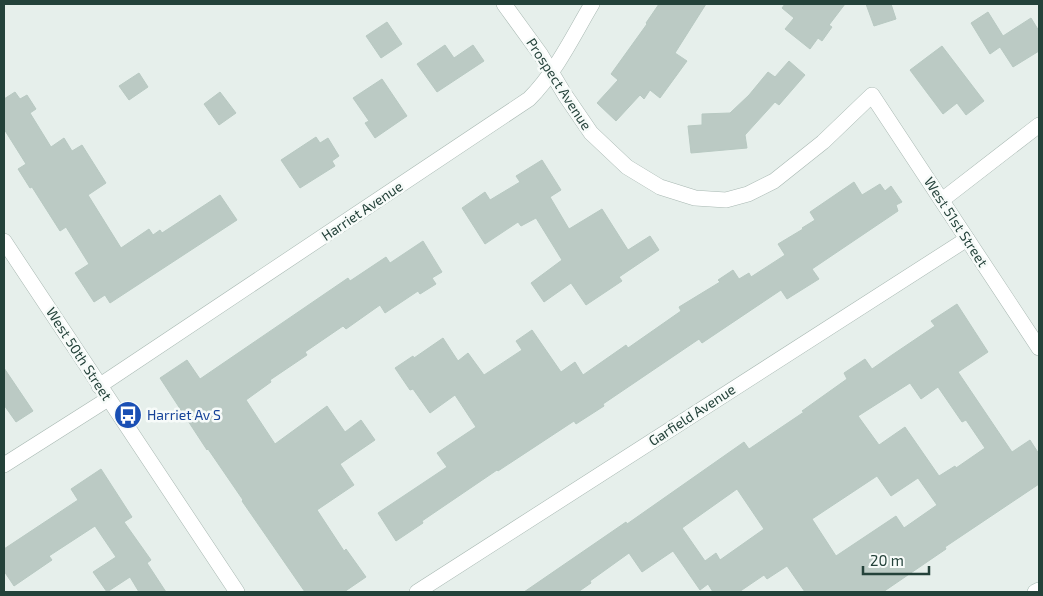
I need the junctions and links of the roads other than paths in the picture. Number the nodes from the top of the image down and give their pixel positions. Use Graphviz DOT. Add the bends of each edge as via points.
graph roads {
  1 [pos="504,4"];
  2 [pos="592,4"];
  3 [pos="552,73"];
  4 [pos="872,95"];
  5 [pos="1039,125"];
  6 [pos="942,200"];
  7 [pos="967,239"];
  8 [pos="4,241"];
  9 [pos="1039,348"];
  10 [pos="99,386"];
  11 [pos="108,399"];
  12 [pos="4,465"];
  13 [pos="1039,590"];
  14 [pos="237,592"];
  15 [pos="417,592"];
  16 [pos="1035,592"];
  1 -- 3 [label="street, Prospect Avenue"];
  2 -- 3 [label="street, Harriet Avenue"];
  3 -- 4 [label="street, Prospect Avenue" via="591,133 627,167 660,187 695,198 726,200 748,194 774,181 823,142"];
  3 -- 10 [label="street, Harriet Avenue" via="529,99"];
  4 -- 6 [label="street, West 51st Street"];
  5 -- 6 [label="street"];
  6 -- 7 [label="street, West 51st Street"];
  7 -- 9 [label="street, West 51st Street"];
  7 -- 15 [label="street, Garfield Avenue"];
  8 -- 10 [label="street, West 50th Street"];
  10 -- 11 [label="street, West 50th Street"];
  11 -- 12 [label="street"];
  11 -- 14 [label="street, West 50th Street"];
  13 -- 16 [label="street"];
}
